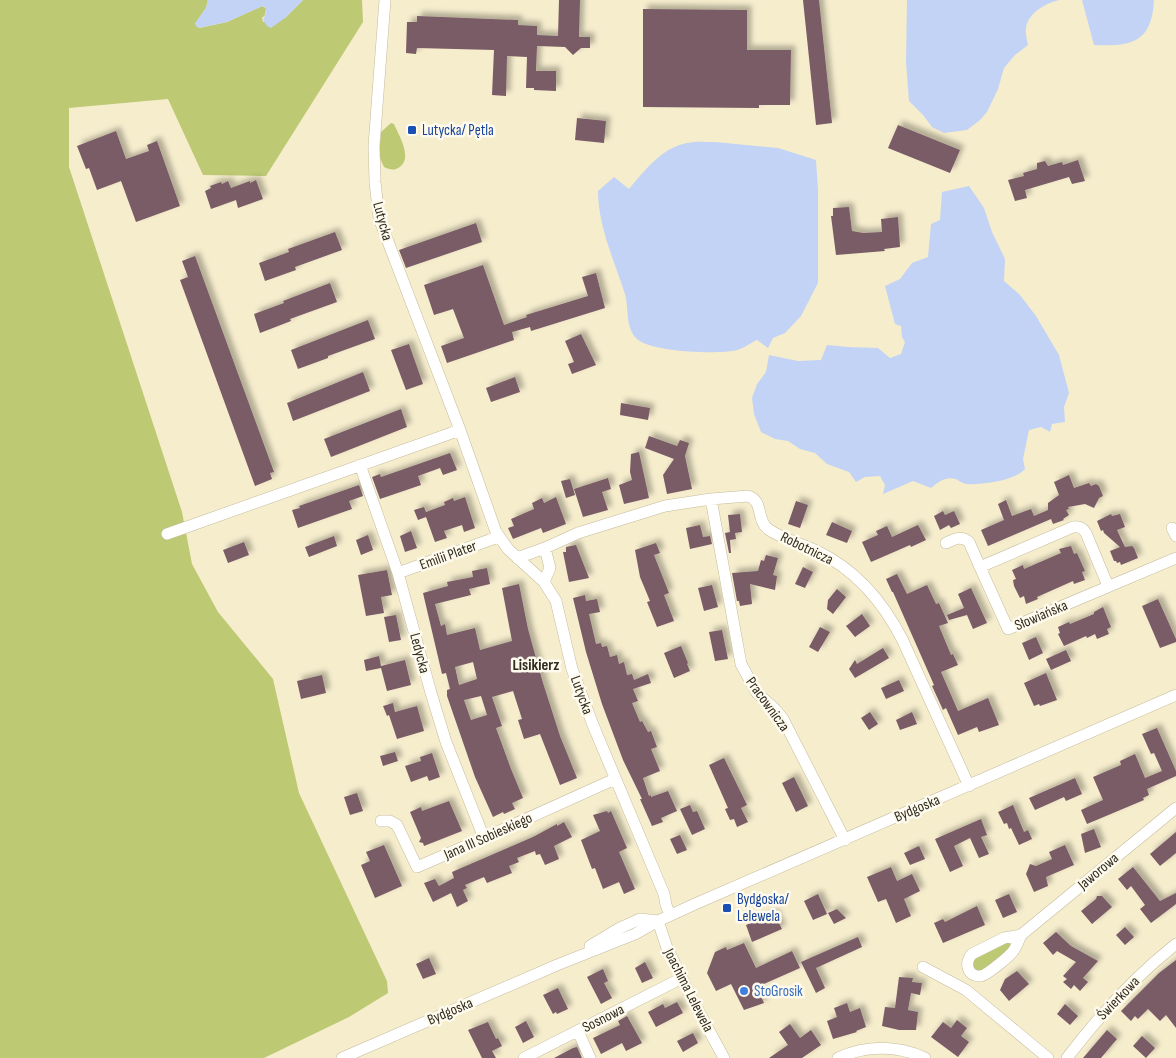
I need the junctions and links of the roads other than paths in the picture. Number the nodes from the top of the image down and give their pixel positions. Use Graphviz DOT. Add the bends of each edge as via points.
graph roads {
  1 [pos="385,0"];
  2 [pos="460,430"];
  3 [pos="360,465"];
  4 [pos="711,499"];
  5 [pos="167,534"];
  6 [pos="498,537"];
  7 [pos="946,543"];
  8 [pos="545,548"];
  9 [pos="517,558"];
  10 [pos="1176,558"];
  11 [pos="980,568"];
  12 [pos="398,573"];
  13 [pos="544,582"];
  14 [pos="1108,586"];
  15 [pos="1176,696"];
  16 [pos="616,779"];
  17 [pos="969,786"];
  18 [pos="1176,808"];
  19 [pos="381,821"];
  20 [pos="484,838"];
  21 [pos="845,840"];
  22 [pos="670,915"];
  23 [pos="658,921"];
  24 [pos="1021,935"];
  25 [pos="1176,944"];
  26 [pos="923,967"];
  27 [pos="682,978"];
  28 [pos="578,1031"];
  29 [pos="342,1058"];
  30 [pos="524,1058"];
  31 [pos="590,1058"];
  32 [pos="724,1058"];
  33 [pos="838,1058"];
  34 [pos="925,1058"];
  35 [pos="1048,1058"];
  36 [pos="1067,1058"];
  1 -- 2 [label="street, Lutycka" via="374,146 379,218"];
  2 -- 3 [label="street"];
  2 -- 6 [label="street, Lutycka"];
  3 -- 5 [label="street"];
  3 -- 12 [label="street, Ledycka"];
  4 -- 8 [label="street, Robotnicza" via="665,506 608,522"];
  4 -- 17 [label="street, Robotnicza" via="752,497 768,529 832,559 856,577 878,600 903,641"];
  4 -- 21 [label="street, Pracownicza" via="741,664 757,693 783,719"];
  6 -- 9 [label="street, Lutycka"];
  6 -- 12 [label="street, Emilii Plater"];
  7 -- 11 [label="street, Słowiańska" via="966,539"];
  8 -- 9 [label="street, Robotnicza"];
  8 -- 13 [label="street" via="550,568"];
  9 -- 13 [label="street, Lutycka"];
  10 -- 14 [label="street, Słowiańska"];
  11 -- 14 [label="street" via="1077,526 1084,530"];
  11 -- 14 [label="street, Słowiańska" via="1008,629"];
  12 -- 20 [label="street, Ledycka" via="446,742"];
  13 -- 16 [label="street, Lutycka" via="556,601 572,669"];
  15 -- 17 [label="street, Bydgoska"];
  16 -- 20 [label="street, Jana III Sobieskiego"];
  16 -- 22 [label="street, Lutycka"];
  17 -- 21 [label="street, Bydgoska"];
  18 -- 24 [label="street, Jaworowa"];
  19 -- 20 [label="street, Jana III Sobieskiego" via="397,825 417,866"];
  21 -- 22 [label="street, Bydgoska"];
  22 -- 23 [label="street, Bydgoska"];
  23 -- 27 [label="street, Joachima Lelewela"];
  23 -- 29 [label="street, Bydgoska" via="640,919 557,964"];
  24 -- 24 [label="street, Jaworowa" via="1014,951 985,975 977,976 970,972 967,965 972,954 1004,938"];
  25 -- 36 [label="street, Świerkowa" via="1138,976 1096,1020"];
  26 -- 35 [label="street" via="966,990"];
  27 -- 28 [label="street, Sosnowa"];
  27 -- 32 [label="street, Joachima Lelewela"];
  28 -- 30 [label="street, Sosnowa"];
  28 -- 31 [label="street"];
  33 -- 34 [label="street" via="878,1048"];
}
